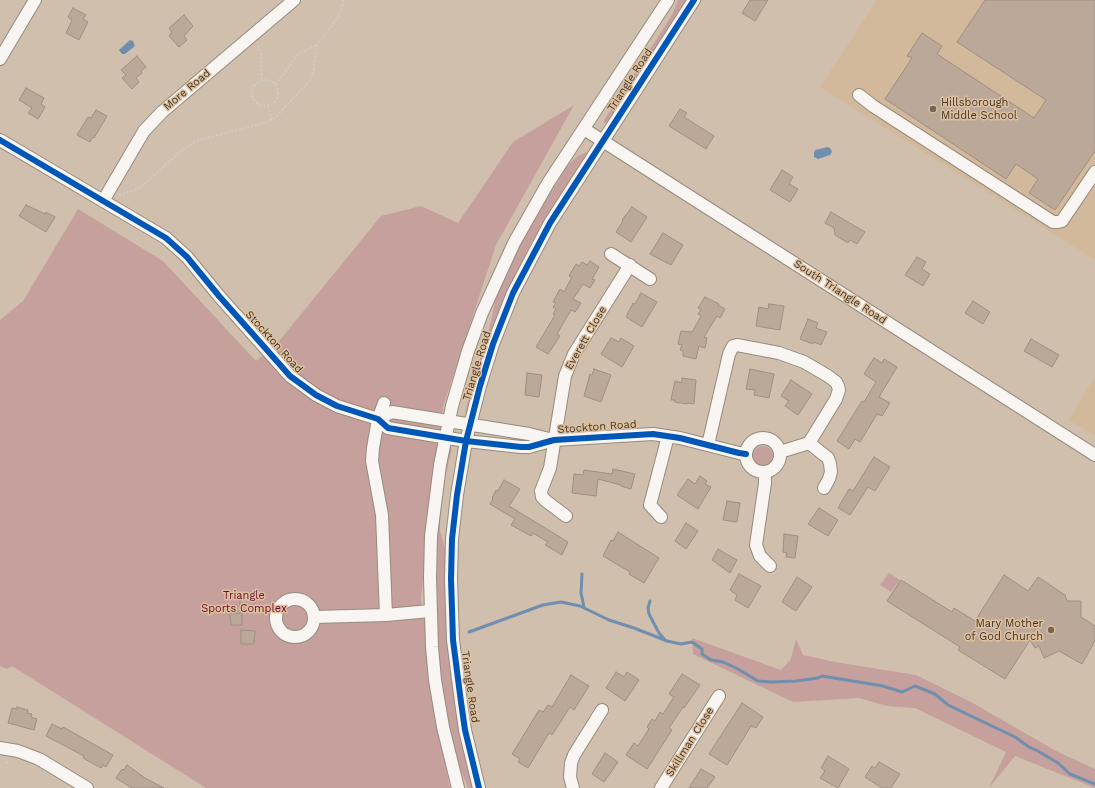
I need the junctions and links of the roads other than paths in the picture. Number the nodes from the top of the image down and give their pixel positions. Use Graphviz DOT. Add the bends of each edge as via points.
graph roads {
  1 [pos="35,0"];
  2 [pos="294,0"];
  3 [pos="668,0"];
  4 [pos="694,0"];
  5 [pos="0,59"];
  6 [pos="859,95"];
  7 [pos="584,129"];
  8 [pos="0,140"];
  9 [pos="602,141"];
  10 [pos="1095,172"];
  11 [pos="103,201"];
  12 [pos="611,254"];
  13 [pos="630,265"];
  14 [pos="650,279"];
  15 [pos="384,403"];
  16 [pos="378,419"];
  17 [pos="448,421"];
  18 [pos="470,424"];
  19 [pos="668,436"];
  20 [pos="445,437"];
  21 [pos="554,440"];
  22 [pos="466,441"];
  23 [pos="809,443"];
  24 [pos="708,445"];
  25 [pos="780,452"];
  26 [pos="746,454"];
  27 [pos="1095,455"];
  28 [pos="765,473"];
  29 [pos="824,488"];
  30 [pos="566,516"];
  31 [pos="661,517"];
  32 [pos="770,566"];
  33 [pos="430,611"];
  34 [pos="386,615"];
  35 [pos="314,617"];
  36 [pos="719,696"];
  37 [pos="602,710"];
  38 [pos="0,748"];
  39 [pos="87,788"];
  40 [pos="458,788"];
  41 [pos="479,788"];
  42 [pos="572,788"];
  43 [pos="662,788"];
  1 -- 5 [label="street"];
  2 -- 11 [label="street, More Road" via="162,112 144,131"];
  3 -- 7 [label="street, Triangle Road"];
  4 -- 9 [label="street, Triangle Road"];
  6 -- 10 [label="street" via="1053,222 1062,221"];
  7 -- 9 [label="street, South Triangle Road"];
  7 -- 17 [label="street, Triangle Road" via="537,203 495,282 468,351"];
  8 -- 11 [label="street, Stockton Road"];
  9 -- 18 [label="street, Triangle Road" via="550,223 513,293 493,344"];
  9 -- 27 [label="street, South Triangle Road"];
  11 -- 16 [label="street, Stockton Road" via="166,238 187,257 285,370 302,386 337,406"];
  12 -- 13 [label="street"];
  13 -- 14 [label="street"];
  13 -- 21 [label="street, Everett Close" via="568,365"];
  15 -- 16 [label="street"];
  16 -- 17 [label="street, Stockton Road" via="392,412"];
  16 -- 20 [label="street, Stockton Road" via="388,428"];
  16 -- 34 [label="street" via="372,461 382,515"];
  17 -- 18 [label="street, Stockton Road"];
  17 -- 20 [label="street, Triangle Road"];
  18 -- 21 [label="street, Stockton Road"];
  18 -- 22 [label="street, Triangle Road"];
  19 -- 21 [label="street, Stockton Road" via="640,434"];
  19 -- 24 [label="street, Stockton Road"];
  19 -- 31 [label="street" via="650,505"];
  20 -- 22 [label="street, Stockton Road"];
  20 -- 33 [label="street, Triangle Road" via="431,536"];
  21 -- 22 [label="street, Stockton Road" via="529,447"];
  21 -- 30 [label="street, Everett Close" via="550,468 541,491 542,497"];
  22 -- 41 [label="street, Triangle Road" via="456,495 452,538 452,619 460,702"];
  23 -- 24 [label="street" via="838,394 836,382 816,368 792,357 737,345 733,346 729,354"];
  23 -- 25 [label="street"];
  23 -- 29 [label="street" via="828,458 830,464 831,472"];
  24 -- 26 [label="street, Stockton Road"];
  25 -- 26 [label="street" via="773,441 758,438 749,445"];
  25 -- 28 [label="street" via="778,464 773,470"];
  26 -- 28 [label="street" via="750,467"];
  28 -- 32 [label="street" via="756,546 760,556"];
  33 -- 34 [label="street"];
  33 -- 40 [label="street, Triangle Road" via="443,726"];
  34 -- 35 [label="street"];
  36 -- 43 [label="street, Skillman Close"];
  37 -- 42 [label="street" via="571,763"];
  38 -- 39 [label="street" via="18,751 38,759"];
}
